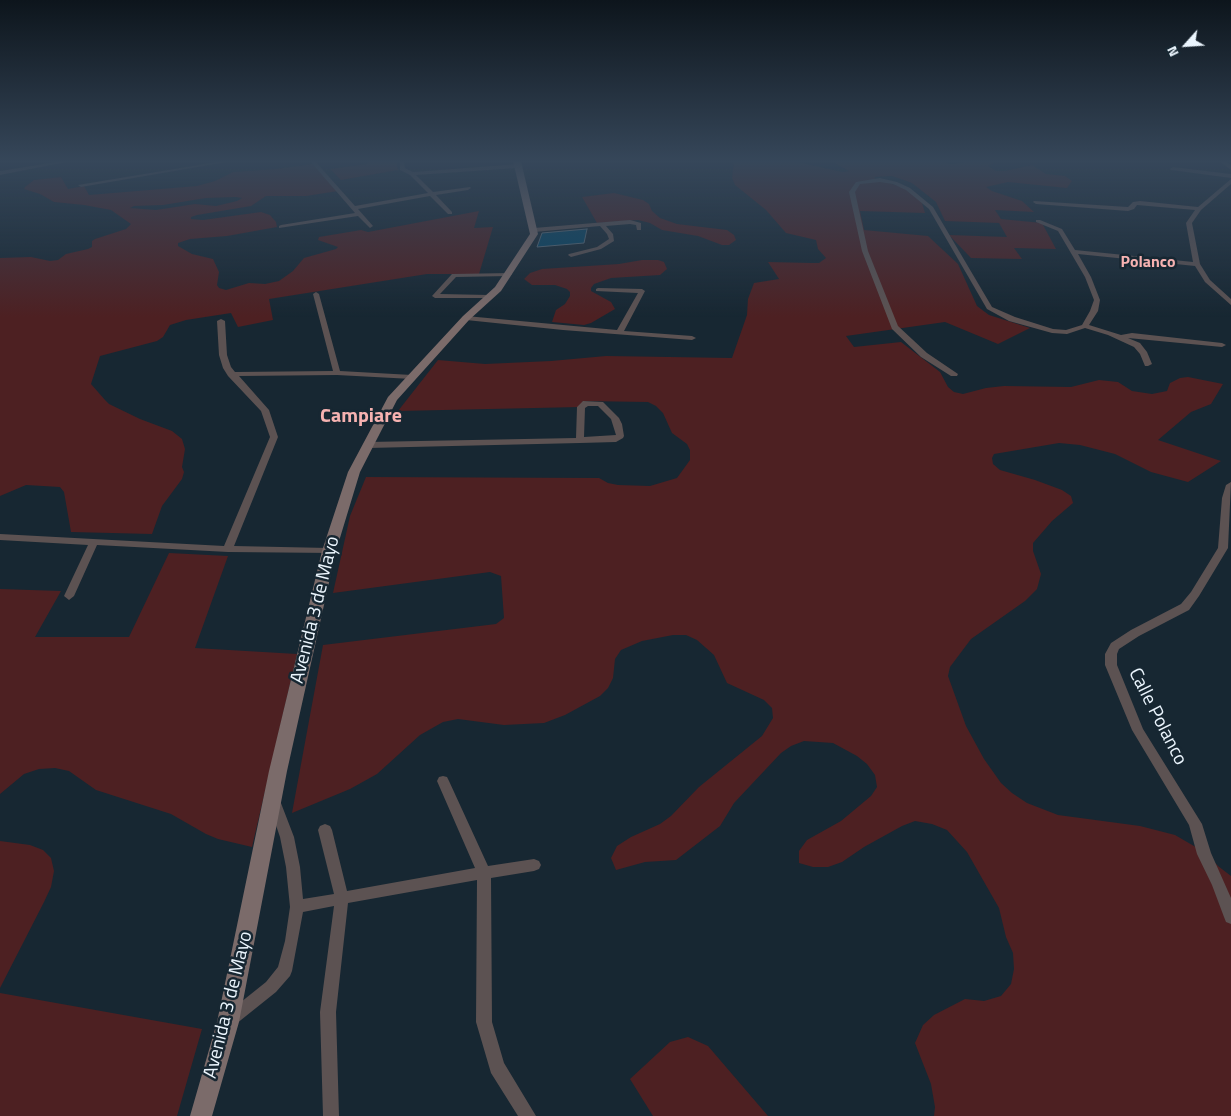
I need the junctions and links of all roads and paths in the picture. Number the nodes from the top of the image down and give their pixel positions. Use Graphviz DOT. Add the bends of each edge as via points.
graph roads {
  1 [pos="530,213"];
  2 [pos="857,213"];
  3 [pos="934,213"];
  4 [pos="1196,213"];
  5 [pos="359,214"];
  6 [pos="1038,221"];
  7 [pos="601,224"];
  8 [pos="370,226"];
  9 [pos="281,227"];
  10 [pos="639,229"];
  11 [pos="534,230"];
  12 [pos="1073,252"];
  13 [pos="571,254"];
  14 [pos="1197,264"];
  15 [pos="509,274"];
  16 [pos="598,290"];
  17 [pos="316,294"];
  18 [pos="489,297"];
  19 [pos="1231,303"];
  20 [pos="466,318"];
  21 [pos="221,321"];
  22 [pos="1085,326"];
  23 [pos="620,332"];
  24 [pos="1122,337"];
  25 [pos="692,338"];
  26 [pos="1222,345"];
  27 [pos="1148,364"];
  28 [pos="337,373"];
  29 [pos="231,374"];
  30 [pos="954,374"];
  31 [pos="412,377"];
  32 [pos="580,440"];
  33 [pos="368,445"];
  34 [pos="1231,484"];
  35 [pos="0,537"];
  36 [pos="94,542"];
  37 [pos="228,549"];
  38 [pos="329,551"];
  39 [pos="69,596"];
  40 [pos="443,781"];
  41 [pos="272,799"];
  42 [pos="326,830"];
  43 [pos="534,865"];
  44 [pos="484,873"];
  45 [pos="342,898"];
  46 [pos="297,907"];
  47 [pos="1231,917"];
  48 [pos="228,1022"];
  49 [pos="201,1116"];
  50 [pos="331,1116"];
  51 [pos="528,1116"];
  1 -- 11 [label="street"];
  2 -- 30 [label="street" via="865,251 895,327 924,355"];
  3 -- 22 [label="street" via="989,308 1052,331 1067,332"];
  4 -- 14 [label="street" via="1189,223"];
  5 -- 8 [label="street"];
  5 -- 9 [label="street"];
  6 -- 12 [label="street" via="1060,230"];
  7 -- 10 [label="street" via="630,222 639,224"];
  7 -- 11 [label="street"];
  7 -- 13 [label="street" via="612,240 599,248"];
  11 -- 15 [label="street, Avenida 3 de Mayo"];
  12 -- 14 [label="street"];
  12 -- 22 [label="street" via="1097,300"];
  14 -- 19 [label="street" via="1207,281"];
  15 -- 18 [label="street, Avenida 3 de Mayo"];
  15 -- 18 [label="street" via="454,275 435,296"];
  16 -- 23 [label="street" via="642,291"];
  17 -- 28 [label="street"];
  18 -- 20 [label="street, Avenida 3 de Mayo"];
  20 -- 23 [label="street"];
  20 -- 31 [label="street, Avenida 3 de Mayo"];
  21 -- 29 [label="street" via="224,355"];
  22 -- 24 [label="street"];
  23 -- 25 [label="street"];
  24 -- 26 [label="street" via="1132,335"];
  24 -- 27 [label="street" via="1137,345"];
  28 -- 29 [label="street"];
  28 -- 31 [label="street"];
  29 -- 37 [label="street" via="264,410 274,437"];
  31 -- 33 [label="street, Avenida 3 de Mayo" via="392,399"];
  32 -- 32 [label="street" via="581,407 586,403 600,404 615,418 620,436 616,439"];
  32 -- 33 [label="street"];
  33 -- 38 [label="street, Avenida 3 de Mayo" via="354,472"];
  34 -- 47 [label="street, Calle Polanco" via="1223,548 1195,594 1175,613 1115,646 1111,665 1138,730 1195,824"];
  35 -- 36 [label="street"];
  36 -- 37 [label="street"];
  36 -- 39 [label="street"];
  37 -- 38 [label="street"];
  38 -- 41 [label="street, Avenida 3 de Mayo"];
  40 -- 44 [label="street"];
  41 -- 46 [label="street" via="287,837"];
  41 -- 48 [label="street, Avenida 3 de Mayo"];
  42 -- 45 [label="street"];
  43 -- 44 [label="street"];
  44 -- 45 [label="street"];
  44 -- 51 [label="street" via="484,1022 497,1067"];
  45 -- 46 [label="street"];
  45 -- 50 [label="street" via="328,1012"];
  46 -- 48 [label="street" via="285,970 271,987"];
  48 -- 49 [label="street, Avenida 3 de Mayo"];
}
